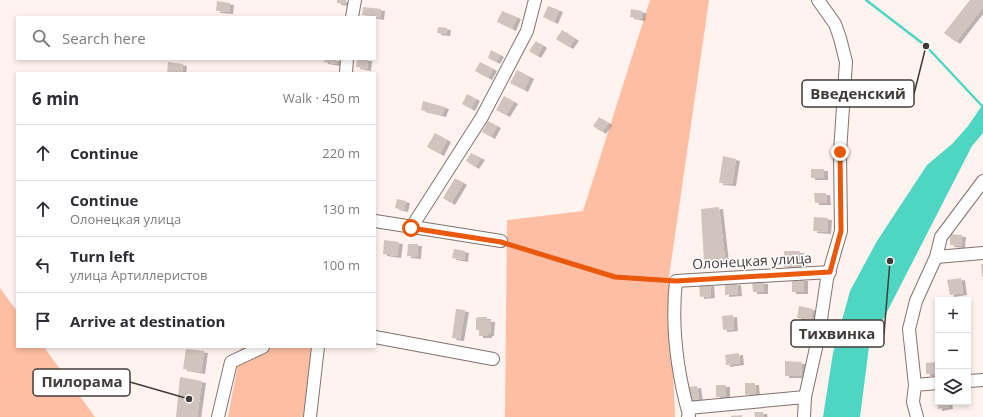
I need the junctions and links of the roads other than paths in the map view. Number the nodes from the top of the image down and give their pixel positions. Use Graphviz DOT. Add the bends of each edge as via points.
graph roads {
  1 [pos="355,0"];
  2 [pos="535,0"];
  3 [pos="818,0"];
  4 [pos="352,16"];
  5 [pos="347,60"];
  6 [pos="346,72"];
  7 [pos="983,181"];
  8 [pos="376,221"];
  9 [pos="411,228"];
  10 [pos="501,242"];
  11 [pos="983,253"];
  12 [pos="936,257"];
  13 [pos="830,272"];
  14 [pos="376,337"];
  15 [pos="261,348"];
  16 [pos="318,348"];
  17 [pos="493,359"];
  18 [pos="983,380"];
  19 [pos="971,381"];
  20 [pos="935,383"];
  21 [pos="914,385"];
  22 [pos="805,397"];
  23 [pos="913,402"];
  24 [pos="688,412"];
  25 [pos="218,417"];
  26 [pos="310,417"];
  27 [pos="804,417"];
  28 [pos="907,417"];
  29 [pos="917,417"];
  1 -- 4 [label="street"];
  2 -- 9 [label="street" via="527,31 482,117"];
  3 -- 13 [label="street" via="835,24 846,62 840,152 841,231"];
  5 -- 6 [label="street"];
  7 -- 12 [label="street" via="941,237"];
  8 -- 9 [label="street"];
  9 -- 10 [label="street"];
  11 -- 12 [label="street"];
  12 -- 21 [label="street" via="916,301 909,329"];
  13 -- 22 [label="street"];
  13 -- 24 [label="street, Олонецкая улица" via="676,281 674,338"];
  14 -- 17 [label="street"];
  15 -- 25 [label="street" via="231,362"];
  16 -- 26 [label="street"];
  18 -- 19 [label="street"];
  20 -- 21 [label="street"];
  21 -- 23 [label="street"];
  22 -- 24 [label="street"];
  22 -- 27 [label="street"];
  23 -- 28 [label="street"];
  23 -- 29 [label="street"];
}
